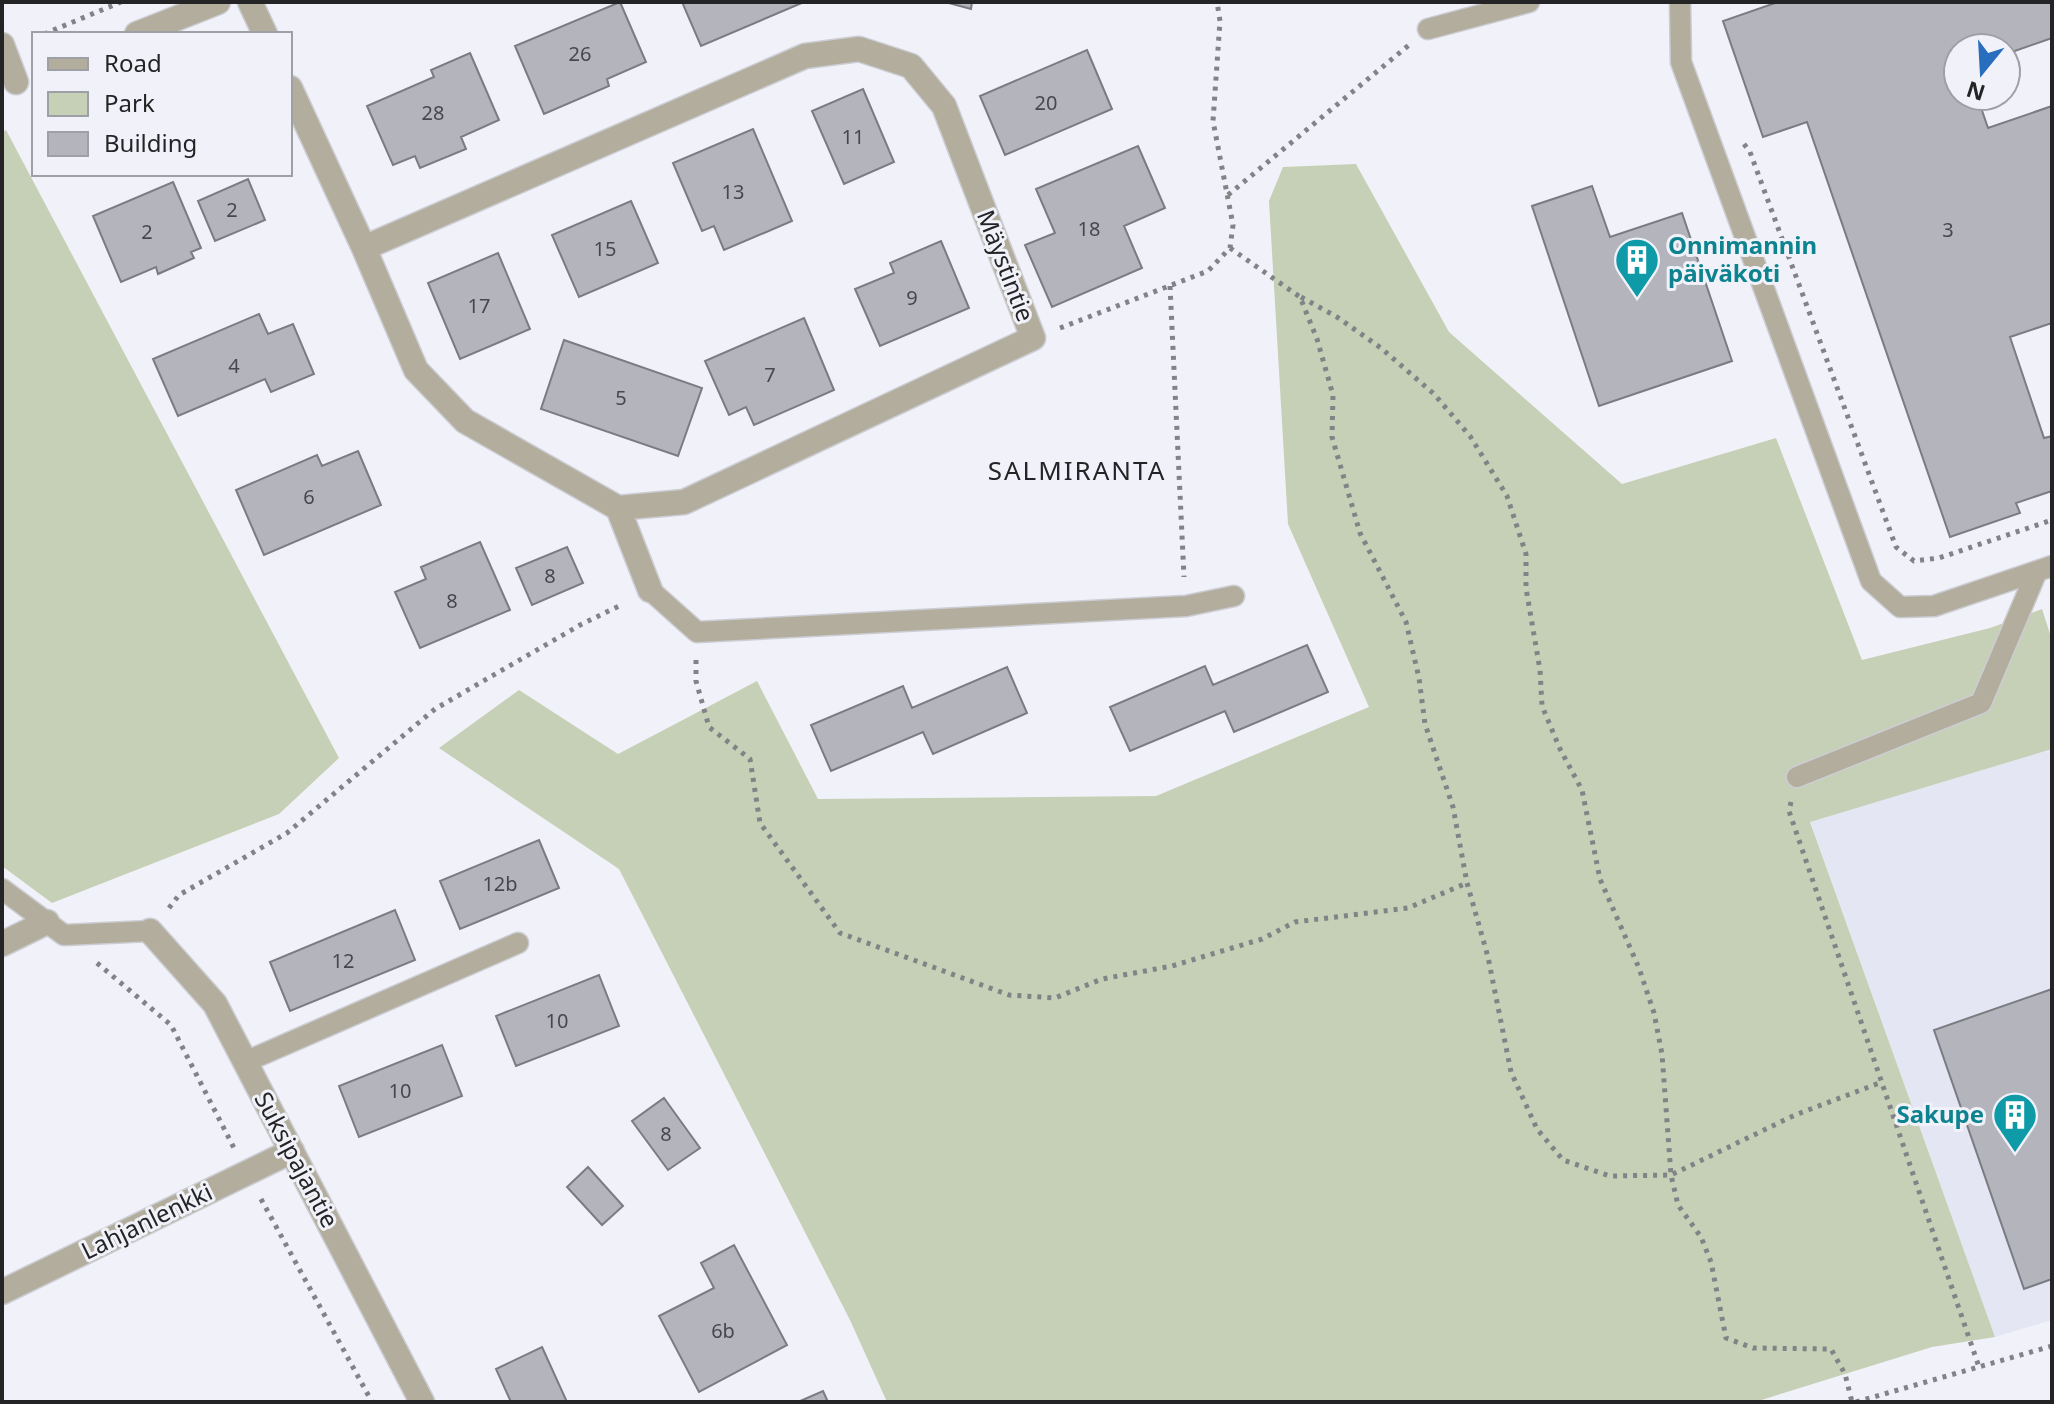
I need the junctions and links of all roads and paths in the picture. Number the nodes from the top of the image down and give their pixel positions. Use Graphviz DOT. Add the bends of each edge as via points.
graph roads {
  1 [pos="121,2"];
  2 [pos="218,2"];
  3 [pos="250,2"];
  4 [pos="1217,2"];
  5 [pos="1529,2"];
  6 [pos="1680,2"];
  7 [pos="1428,29"];
  8 [pos="49,32"];
  9 [pos="142,32"];
  10 [pos="264,32"];
  11 [pos="2,45"];
  12 [pos="17,82"];
  13 [pos="292,92"];
  14 [pos="1742,141"];
  15 [pos="1228,195"];
  16 [pos="364,248"];
  17 [pos="1230,248"];
  18 [pos="1170,286"];
  19 [pos="1300,297"];
  20 [pos="1033,338"];
  21 [pos="618,508"];
  22 [pos="2052,520"];
  23 [pos="2045,569"];
  24 [pos="650,590"];
  25 [pos="1234,596"];
  26 [pos="1186,606"];
  27 [pos="697,632"];
  28 [pos="1797,777"];
  29 [pos="1467,883"];
  30 [pos="2,889"];
  31 [pos="47,922"];
  32 [pos="150,931"];
  33 [pos="518,943"];
  34 [pos="2,944"];
  35 [pos="245,1062"];
  36 [pos="1882,1082"];
  37 [pos="292,1151"];
  38 [pos="1671,1175"];
  39 [pos="2,1292"];
  40 [pos="2052,1346"];
  41 [pos="1979,1367"];
  42 [pos="422,1402"];
  43 [pos="1854,1402"];
  1 -- 8 [label="path"];
  2 -- 9 [label="street"];
  3 -- 10 [label="street"];
  4 -- 15 [label="path" via="1213,121"];
  5 -- 7 [label="lane"];
  6 -- 23 [label="lane" via="1681,62 1871,581 1900,607 1934,606"];
  7 -- 15 [label="path"];
  11 -- 12 [label="street"];
  13 -- 16 [label="street"];
  14 -- 22 [label="path" via="1896,547 1914,561 1939,558"];
  15 -- 17 [label="path"];
  16 -- 20 [label="street, Mäystintie" via="805,56 859,49 911,66 944,106"];
  16 -- 21 [label="street" via="416,370 465,421"];
  17 -- 18 [label="path" via="1208,271"];
  17 -- 19 [label="path"];
  18 -- 20 [label="path"];
  18 -- 26 [label="path"];
  19 -- 29 [label="path" via="1333,395 1332,437 1360,533 1406,622 1425,724 1453,807"];
  19 -- 38 [label="path" via="1381,348 1434,394 1470,436 1507,496 1526,554 1542,706 1582,790 1600,879 1654,1013"];
  20 -- 21 [label="street, Mäystintie" via="684,502"];
  21 -- 24 [label="street"];
  23 -- 28 [label="lane" via="1981,703"];
  24 -- 27 [label="lane"];
  24 -- 32 [label="path" via="435,709 287,833 179,895"];
  25 -- 26 [label="lane"];
  26 -- 27 [label="lane"];
  27 -- 29 [label="path" via="696,681 709,727 750,759 760,823 840,933 1009,995 1055,998 1102,979 1172,966 1262,939 1295,922 1408,908"];
  28 -- 36 [label="path" via="1789,811"];
  29 -- 38 [label="path" via="1511,1072 1537,1129 1563,1160 1610,1176"];
  30 -- 31 [label="lane"];
  31 -- 32 [label="lane" via="64,935"];
  31 -- 34 [label="street"];
  32 -- 35 [label="street, Suksipajantie" via="215,1004"];
  33 -- 35 [label="lane"];
  35 -- 37 [label="street, Suksipajantie"];
  36 -- 38 [label="path" via="1795,1115"];
  36 -- 41 [label="path"];
  37 -- 39 [label="street, Lahjanlenkki"];
  37 -- 42 [label="street, Suksipajantie"];
  38 -- 43 [label="path" via="1678,1205 1711,1262 1726,1338 1753,1348 1831,1349"];
  40 -- 41 [label="path"];
  41 -- 43 [label="path"];
}
